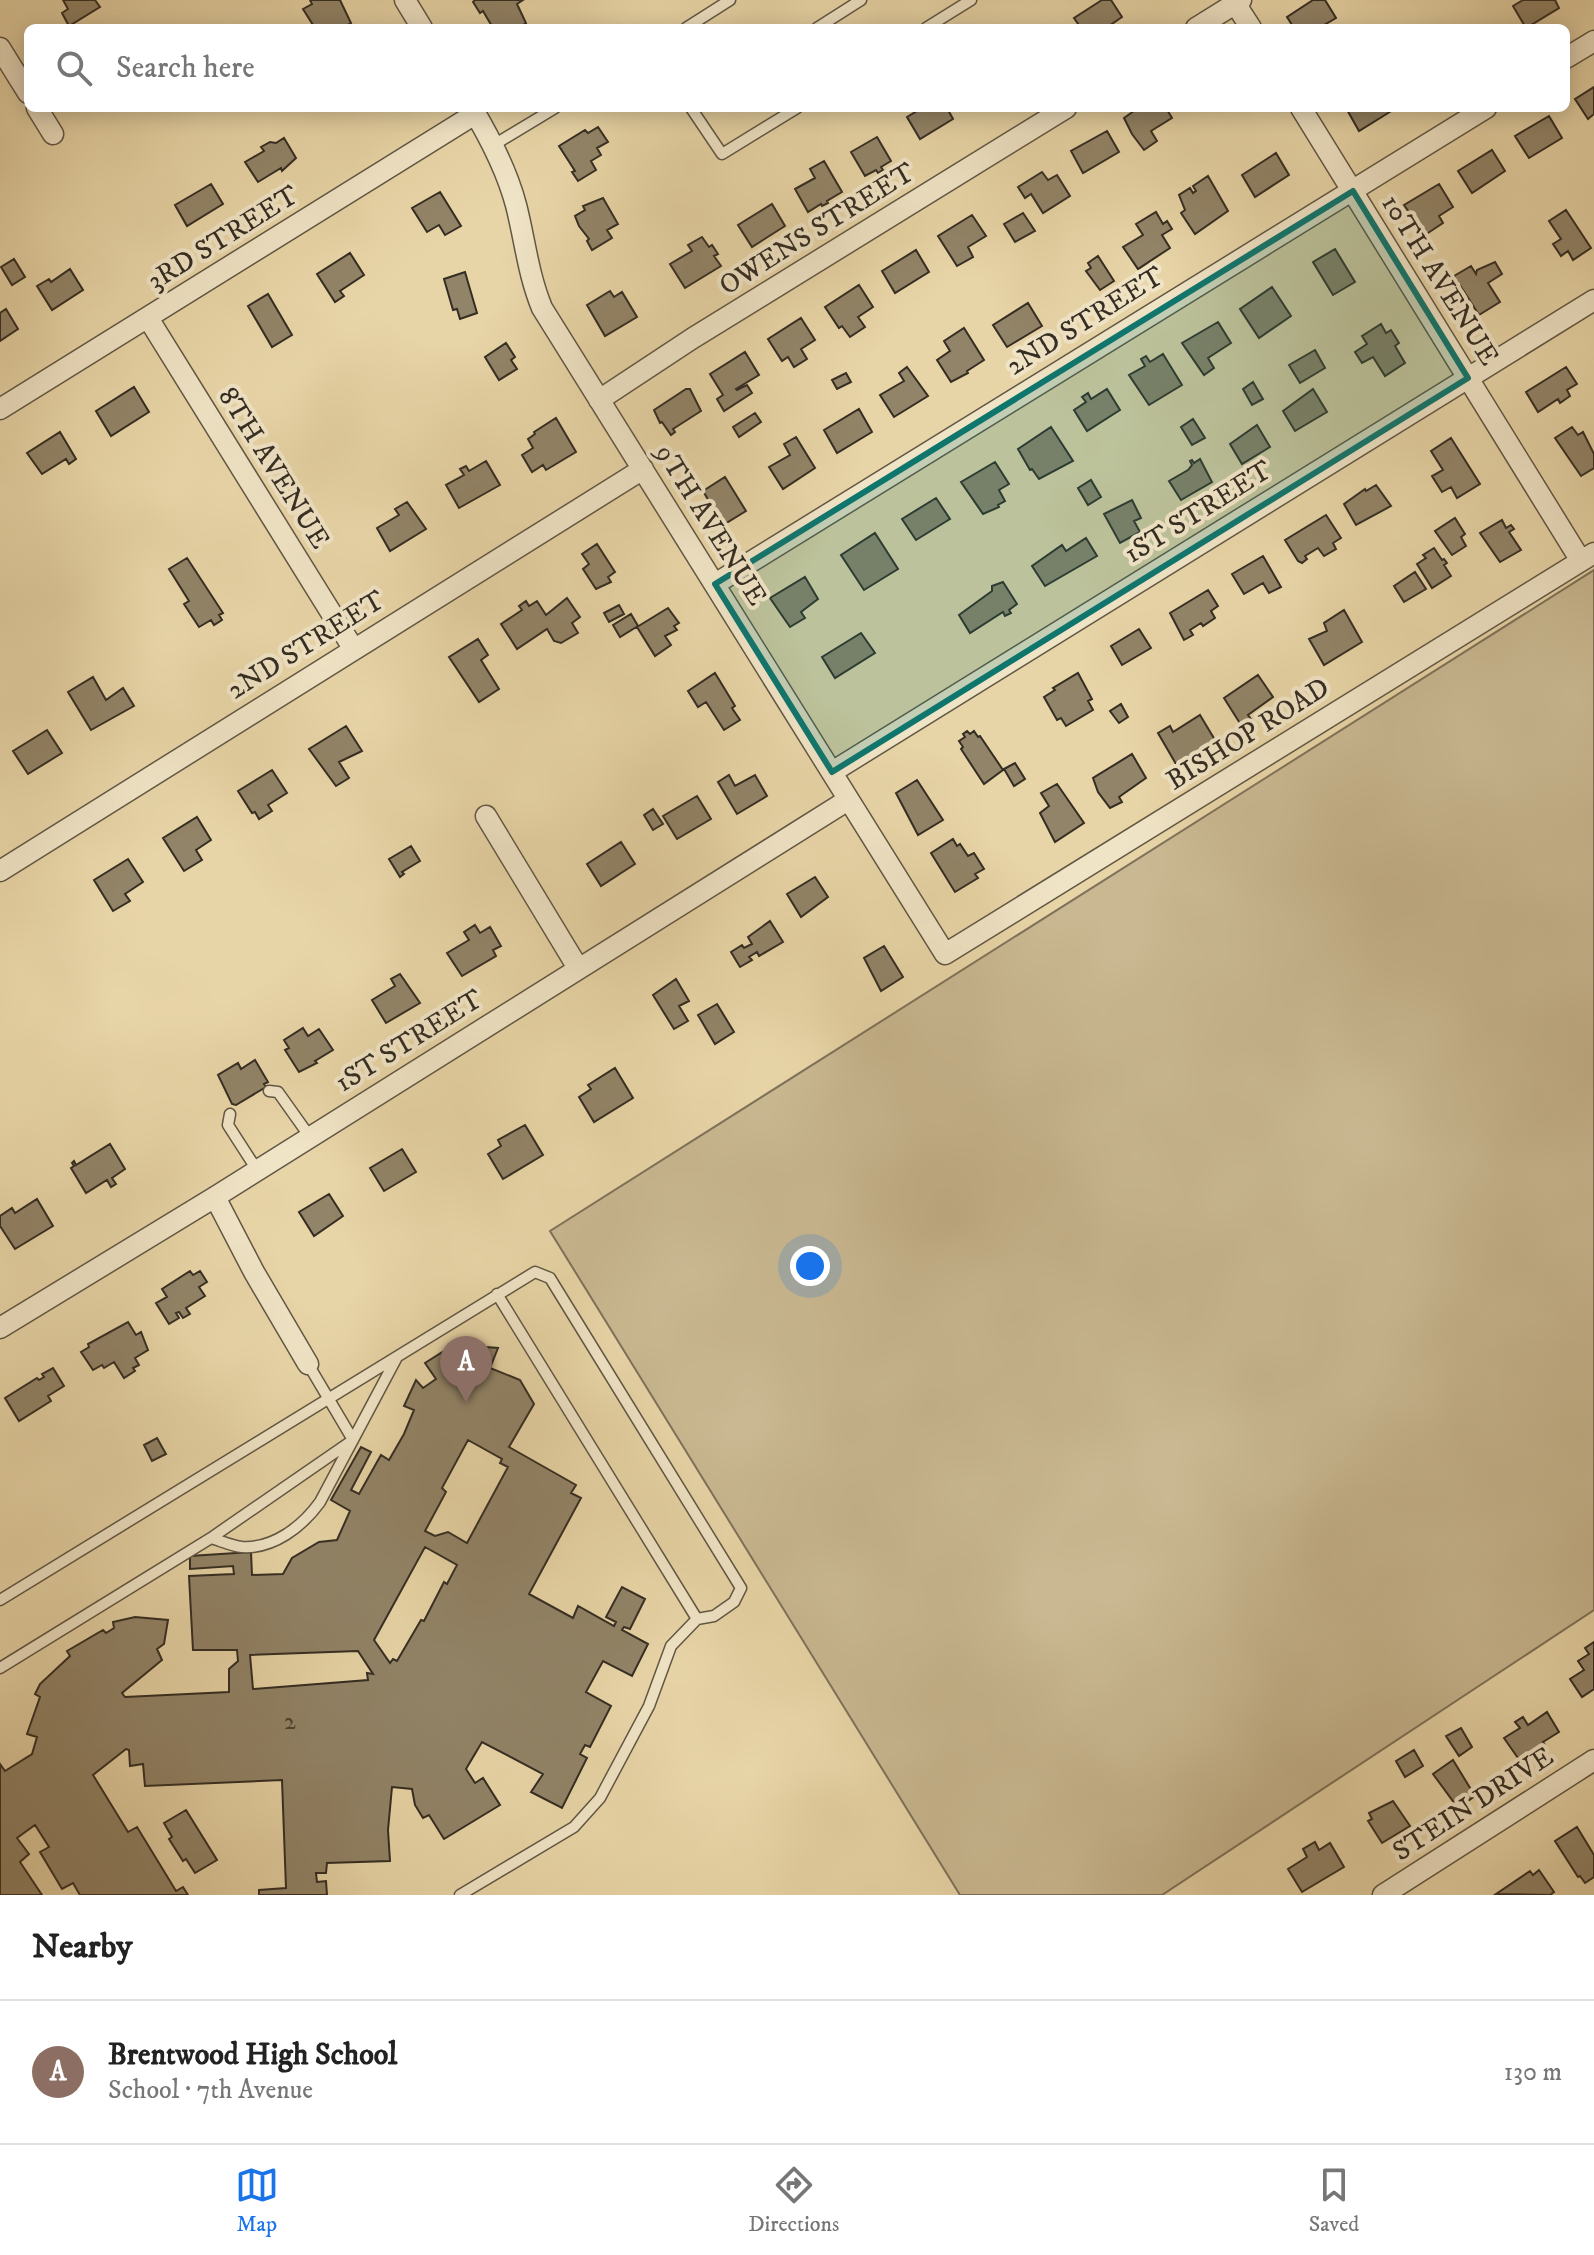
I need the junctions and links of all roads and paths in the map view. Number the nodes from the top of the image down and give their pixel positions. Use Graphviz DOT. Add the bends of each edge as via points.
graph roads {
  1 [pos="405,0"];
  2 [pos="730,0"];
  3 [pos="861,0"];
  4 [pos="971,0"];
  5 [pos="1237,1"];
  6 [pos="420,24"];
  7 [pos="692,24"];
  8 [pos="823,24"];
  9 [pos="932,24"];
  10 [pos="1202,24"];
  11 [pos="1249,24"];
  12 [pos="1594,41"];
  13 [pos="0,48"];
  14 [pos="1570,56"];
  15 [pos="24,87"];
  16 [pos="39,112"];
  17 [pos="471,112"];
  18 [pos="474,112"];
  19 [pos="548,112"];
  20 [pos="694,112"];
  21 [pos="790,112"];
  22 [pos="1060,112"];
  23 [pos="1304,112"];
  24 [pos="1480,112"];
  25 [pos="53,134"];
  26 [pos="492,146"];
  27 [pos="1353,191"];
  28 [pos="1594,300"];
  29 [pos="148,318"];
  30 [pos="1468,378"];
  31 [pos="599,400"];
  32 [pos="0,409"];
  33 [pos="643,469"];
  34 [pos="1532,481"];
  35 [pos="1587,557"];
  36 [pos="715,584"];
  37 [pos="353,648"];
  38 [pos="832,772"];
  39 [pos="848,800"];
  40 [pos="486,816"];
  41 [pos="0,871"];
  42 [pos="945,954"];
  43 [pos="578,968"];
  44 [pos="269,1091"];
  45 [pos="230,1114"];
  46 [pos="310,1137"];
  47 [pos="257,1170"];
  48 [pos="215,1197"];
  49 [pos="497,1294"];
  50 [pos="0,1328"];
  51 [pos="397,1357"];
  52 [pos="308,1364"];
  53 [pos="328,1399"];
  54 [pos="353,1440"];
  55 [pos="211,1538"];
  56 [pos="0,1600"];
  57 [pos="697,1619"];
  58 [pos="2,1664"];
  59 [pos="1594,1760"];
  60 [pos="460,1895"];
  61 [pos="1383,1895"];
  1 -- 6 [label="street"];
  2 -- 7 [label="lane"];
  3 -- 8 [label="lane"];
  4 -- 9 [label="lane"];
  5 -- 10 [label="street"];
  5 -- 11 [label="street"];
  12 -- 14 [label="street"];
  13 -- 15 [label="street"];
  16 -- 25 [label="street"];
  17 -- 29 [label="street, 3RD STREET"];
  18 -- 26 [label="street, 9TH AVENUE"];
  19 -- 26 [label="lane"];
  20 -- 21 [label="lane" via="722,154"];
  22 -- 31 [label="street, OWENS STREET"];
  23 -- 27 [label="street, 10TH AVENUE"];
  24 -- 27 [label="street, 2ND STREET"];
  26 -- 31 [label="street, 9TH AVENUE" via="515,203 542,308"];
  27 -- 30 [label="street, 10TH AVENUE"];
  27 -- 36 [label="street, 2ND STREET"];
  28 -- 30 [label="street, 1ST STREET"];
  29 -- 32 [label="street, 3RD STREET"];
  29 -- 37 [label="street, 8TH AVENUE"];
  30 -- 34 [label="street, 10TH AVENUE"];
  30 -- 38 [label="street, 1ST STREET"];
  31 -- 33 [label="street, 9TH AVENUE"];
  33 -- 36 [label="street, 9TH AVENUE"];
  33 -- 37 [label="street, 2ND STREET"];
  34 -- 35 [label="street, BISHOP ROAD"];
  35 -- 42 [label="street, BISHOP ROAD"];
  36 -- 38 [label="street, 9TH AVENUE"];
  37 -- 41 [label="street, 2ND STREET"];
  38 -- 39 [label="street, 9TH AVENUE"];
  39 -- 42 [label="street, 9TH AVENUE"];
  39 -- 43 [label="street, 1ST STREET"];
  40 -- 43 [label="street"];
  43 -- 46 [label="street, 1ST STREET"];
  44 -- 46 [label="lane" via="278,1092"];
  45 -- 47 [label="lane" via="228,1125"];
  46 -- 47 [label="street, 1ST STREET"];
  47 -- 48 [label="street, 1ST STREET"];
  48 -- 50 [label="street, 1ST STREET"];
  48 -- 52 [label="street"];
  49 -- 51 [label="lane"];
  49 -- 57 [label="lane"];
  49 -- 57 [label="lane" via="535,1272 550,1278 733,1574 741,1588 734,1602 714,1616"];
  51 -- 53 [label="lane"];
  51 -- 54 [label="lane"];
  52 -- 53 [label="lane"];
  53 -- 54 [label="lane"];
  53 -- 56 [label="lane"];
  54 -- 55 [label="lane"];
  54 -- 55 [label="lane" via="307,1520 266,1546 239,1547"];
  55 -- 58 [label="lane"];
  57 -- 60 [label="lane" via="671,1646 649,1706 600,1798 574,1827"];
  59 -- 61 [label="street, STEIN DRIVE"];
}
